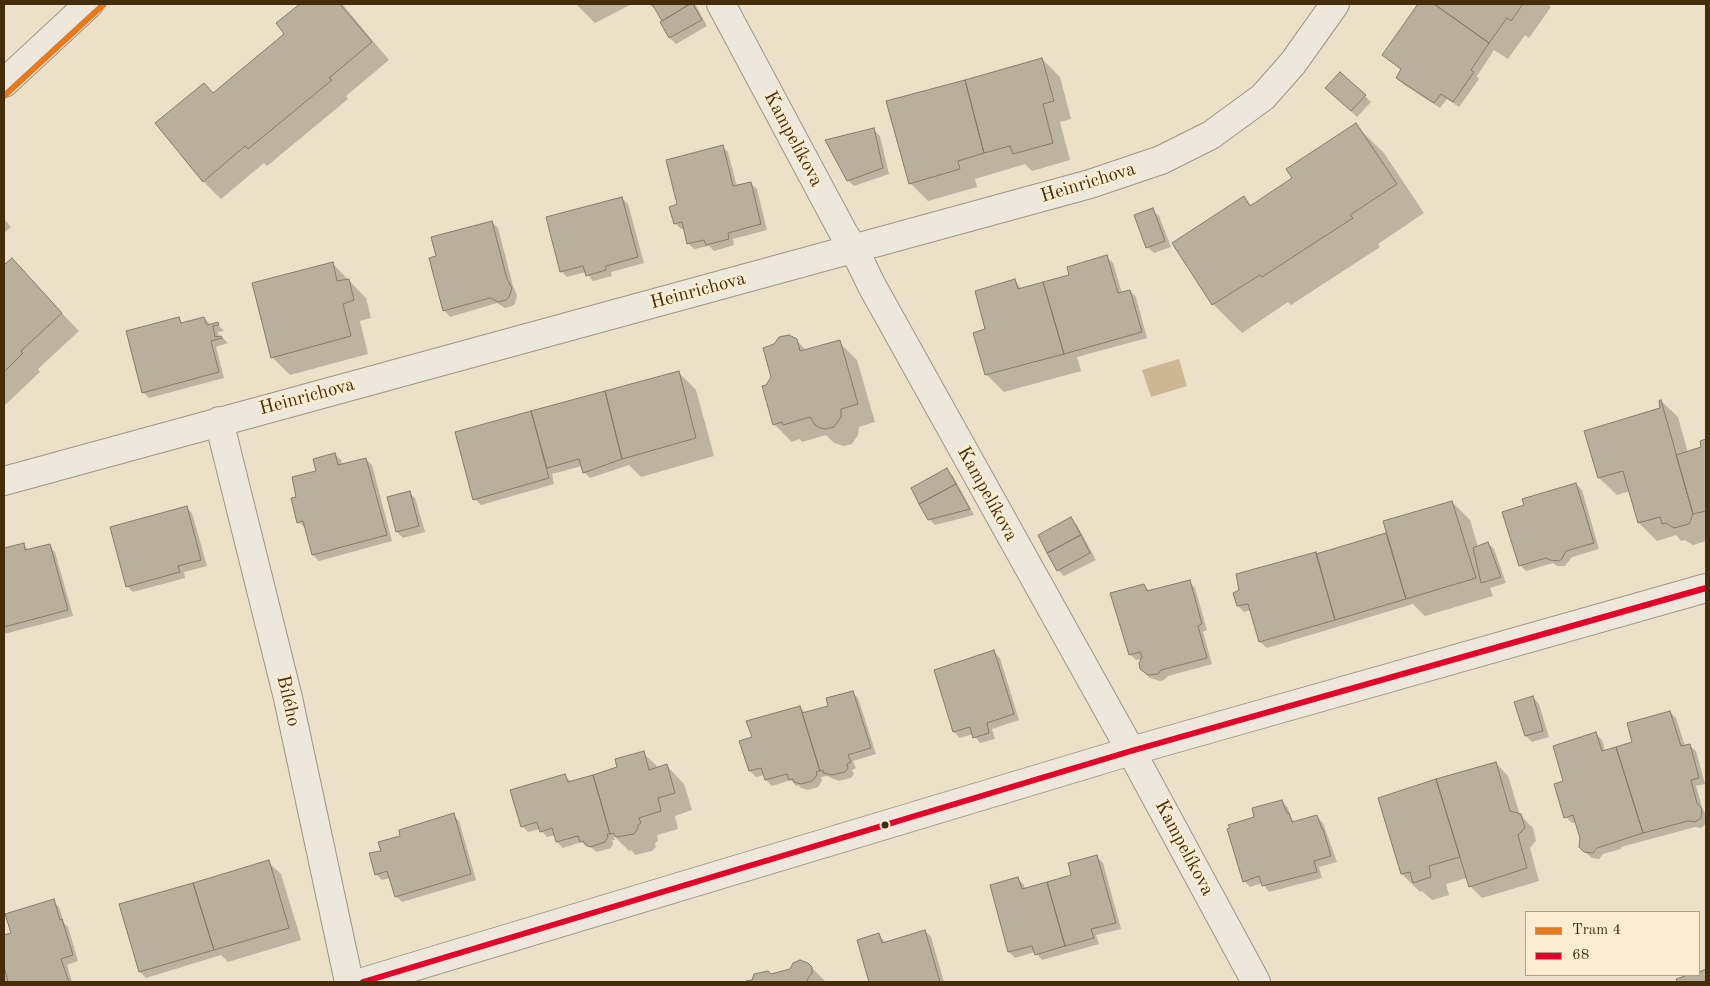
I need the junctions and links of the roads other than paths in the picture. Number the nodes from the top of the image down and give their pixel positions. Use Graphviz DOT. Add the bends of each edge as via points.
graph roads {
  1 [pos="89,4"];
  2 [pos="721,4"];
  3 [pos="1335,4"];
  4 [pos="4,83"];
  5 [pos="854,249"];
  6 [pos="219,421"];
  7 [pos="4,481"];
  8 [pos="1706,588"];
  9 [pos="1131,751"];
  10 [pos="349,982"];
  11 [pos="363,982"];
  12 [pos="1256,982"];
  1 -- 4 [label="street"];
  2 -- 5 [label="street, Kampelíkova"];
  3 -- 5 [label="street, Heinrichova" via="1293,63 1262,96 1194,144 1161,160 1090,184"];
  5 -- 6 [label="street, Heinrichova"];
  5 -- 9 [label="street, Kampelíkova" via="876,295"];
  6 -- 7 [label="street, Heinrichova"];
  6 -- 10 [label="street, Bílého" via="288,698"];
  8 -- 9 [label="street"];
  9 -- 11 [label="street"];
  9 -- 12 [label="street, Kampelíkova"];
}
